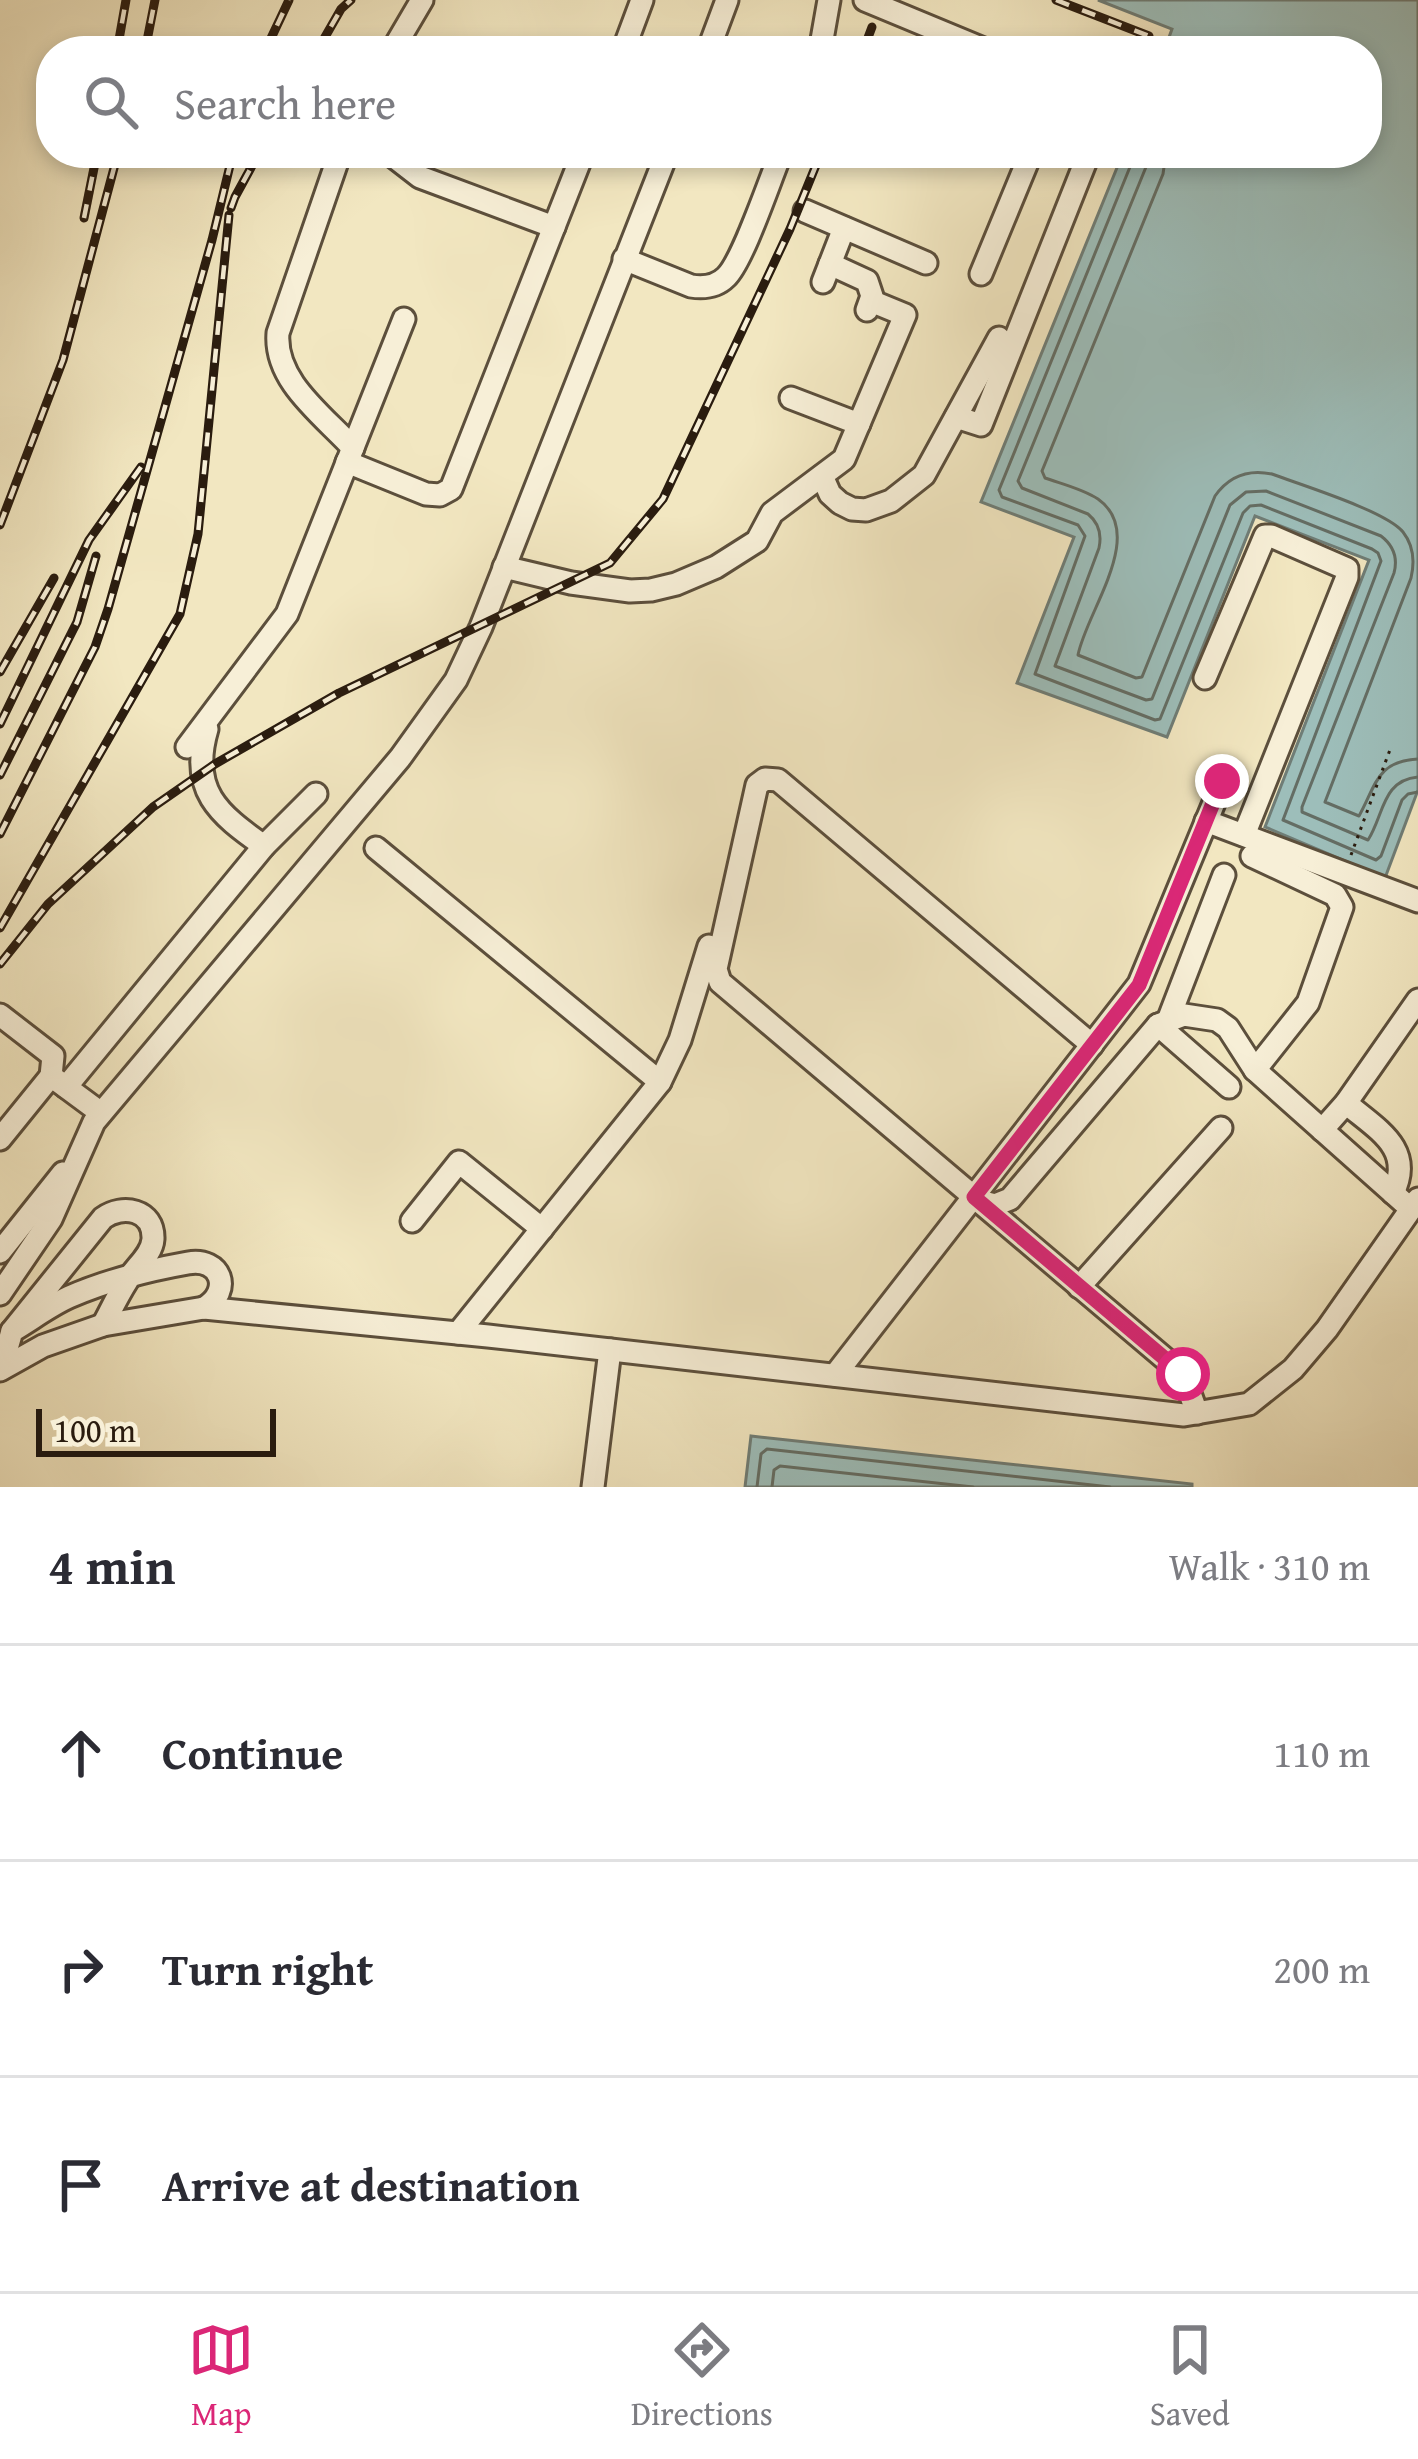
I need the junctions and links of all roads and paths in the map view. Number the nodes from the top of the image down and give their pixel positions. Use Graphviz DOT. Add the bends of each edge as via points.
graph roads {
  1 [pos="422,0"];
  2 [pos="642,0"];
  3 [pos="728,0"];
  4 [pos="829,0"];
  5 [pos="865,0"];
  6 [pos="401,36"];
  7 [pos="628,36"];
  8 [pos="714,36"];
  9 [pos="823,36"];
  10 [pos="952,36"];
  11 [pos="335,168"];
  12 [pos="408,168"];
  13 [pos="577,168"];
  14 [pos="661,168"];
  15 [pos="775,168"];
  16 [pos="1025,168"];
  17 [pos="1083,168"];
  18 [pos="805,211"];
  19 [pos="554,227"];
  20 [pos="844,228"];
  21 [pos="624,260"];
  22 [pos="926,263"];
  23 [pos="981,274"];
  24 [pos="404,319"];
  25 [pos="999,338"];
  26 [pos="791,398"];
  27 [pos="956,417"];
  28 [pos="859,424"];
  29 [pos="350,455"];
  30 [pos="822,476"];
  31 [pos="504,567"];
  32 [pos="1205,678"];
  33 [pos="210,720"];
  34 [pos="187,747"];
  35 [pos="1391,747"];
  36 [pos="1222,781"];
  37 [pos="316,794"];
  38 [pos="1206,821"];
  39 [pos="263,846"];
  40 [pos="1248,846"];
  41 [pos="376,848"];
  42 [pos="739,859"];
  43 [pos="1348,862"];
  44 [pos="1224,875"];
  45 [pos="1418,902"];
  46 [pos="1418,1000"];
  47 [pos="0,1015"];
  48 [pos="1164,1022"];
  49 [pos="1092,1045"];
  50 [pos="1255,1070"];
  51 [pos="58,1082"];
  52 [pos="660,1082"];
  53 [pos="1229,1087"];
  54 [pos="1346,1103"];
  55 [pos="101,1114"];
  56 [pos="1221,1128"];
  57 [pos="1322,1130"];
  58 [pos="0,1139"];
  59 [pos="81,1150"];
  60 [pos="1393,1193"];
  61 [pos="974,1197"];
  62 [pos="1414,1204"];
  63 [pos="412,1221"];
  64 [pos="542,1229"];
  65 [pos="0,1252"];
  66 [pos="129,1276"];
  67 [pos="1079,1287"];
  68 [pos="0,1294"];
  69 [pos="204,1308"];
  70 [pos="103,1324"];
  71 [pos="12,1331"];
  72 [pos="458,1334"];
  73 [pos="610,1350"];
  74 [pos="0,1369"];
  75 [pos="835,1376"];
  76 [pos="1197,1413"];
  77 [pos="593,1487"];
  1 -- 6 [label="lane"];
  2 -- 7 [label="lane"];
  3 -- 8 [label="lane"];
  4 -- 9 [label="lane"];
  5 -- 10 [label="lane"];
  11 -- 29 [label="lane" via="277,350 289,380"];
  12 -- 19 [label="lane"];
  13 -- 19 [label="lane"];
  14 -- 21 [label="lane"];
  15 -- 21 [label="lane" via="722,281 691,286"];
  16 -- 23 [label="lane"];
  17 -- 27 [label="lane" via="981,425"];
  18 -- 20 [label="lane"];
  19 -- 29 [label="lane" via="451,488 426,494"];
  20 -- 22 [label="lane"];
  20 -- 28 [label="lane" via="826,273 868,281 869,306 905,315"];
  21 -- 31 [label="lane"];
  24 -- 29 [label="lane"];
  25 -- 27 [label="lane"];
  26 -- 28 [label="lane"];
  27 -- 30 [label="lane" via="924,475 879,508 840,503"];
  28 -- 30 [label="lane" via="844,459"];
  29 -- 33 [label="lane" via="287,614"];
  30 -- 31 [label="lane" via="772,513 758,541 676,584 630,591"];
  31 -- 55 [label="lane" via="456,680 400,758"];
  32 -- 40 [label="lane" via="1264,536 1347,569"];
  33 -- 34 [label="lane"];
  33 -- 39 [label="lane" via="201,756 207,791 225,820"];
  35 -- 43 [label="path"];
  36 -- 38 [label="lane"];
  37 -- 39 [label="lane"];
  38 -- 40 [label="lane"];
  38 -- 49 [label="lane" via="1139,985"];
  39 -- 51 [label="lane"];
  40 -- 45 [label="lane"];
  40 -- 50 [label="lane" via="1335,895 1342,907 1308,1003"];
  41 -- 52 [label="lane" via="397,879"];
  42 -- 49 [label="lane" via="757,785 778,780"];
  42 -- 52 [label="lane"];
  42 -- 61 [label="lane" via="720,982"];
  44 -- 48 [label="lane"];
  46 -- 54 [label="lane"];
  47 -- 51 [label="lane" via="53,1056"];
  48 -- 50 [label="lane" via="1184,1015 1217,1020"];
  48 -- 53 [label="lane"];
  48 -- 61 [label="lane" via="1010,1199 987,1205"];
  49 -- 61 [label="lane"];
  50 -- 57 [label="lane"];
  51 -- 55 [label="lane"];
  51 -- 58 [label="lane"];
  52 -- 64 [label="lane"];
  54 -- 57 [label="lane"];
  54 -- 60 [label="lane" via="1393,1144 1401,1168"];
  55 -- 59 [label="lane"];
  56 -- 67 [label="lane"];
  57 -- 60 [label="lane"];
  59 -- 65 [label="lane"];
  59 -- 68 [label="lane" via="51,1219"];
  60 -- 62 [label="lane"];
  61 -- 67 [label="lane"];
  61 -- 75 [label="lane"];
  62 -- 76 [label="lane" via="1293,1369 1249,1404"];
  63 -- 64 [label="lane" via="459,1162"];
  64 -- 72 [label="lane"];
  66 -- 69 [label="lane" via="209,1265 220,1291"];
  66 -- 70 [label="lane"];
  66 -- 71 [label="lane" via="68,1298"];
  66 -- 71 [label="lane" via="153,1240 148,1222 127,1209 103,1218"];
  67 -- 76 [label="lane" via="1183,1374"];
  69 -- 70 [label="lane"];
  69 -- 72 [label="lane"];
  70 -- 74 [label="lane"];
  71 -- 74 [label="lane"];
  72 -- 73 [label="lane"];
  73 -- 75 [label="lane"];
  73 -- 77 [label="lane"];
  75 -- 76 [label="lane"];
}
